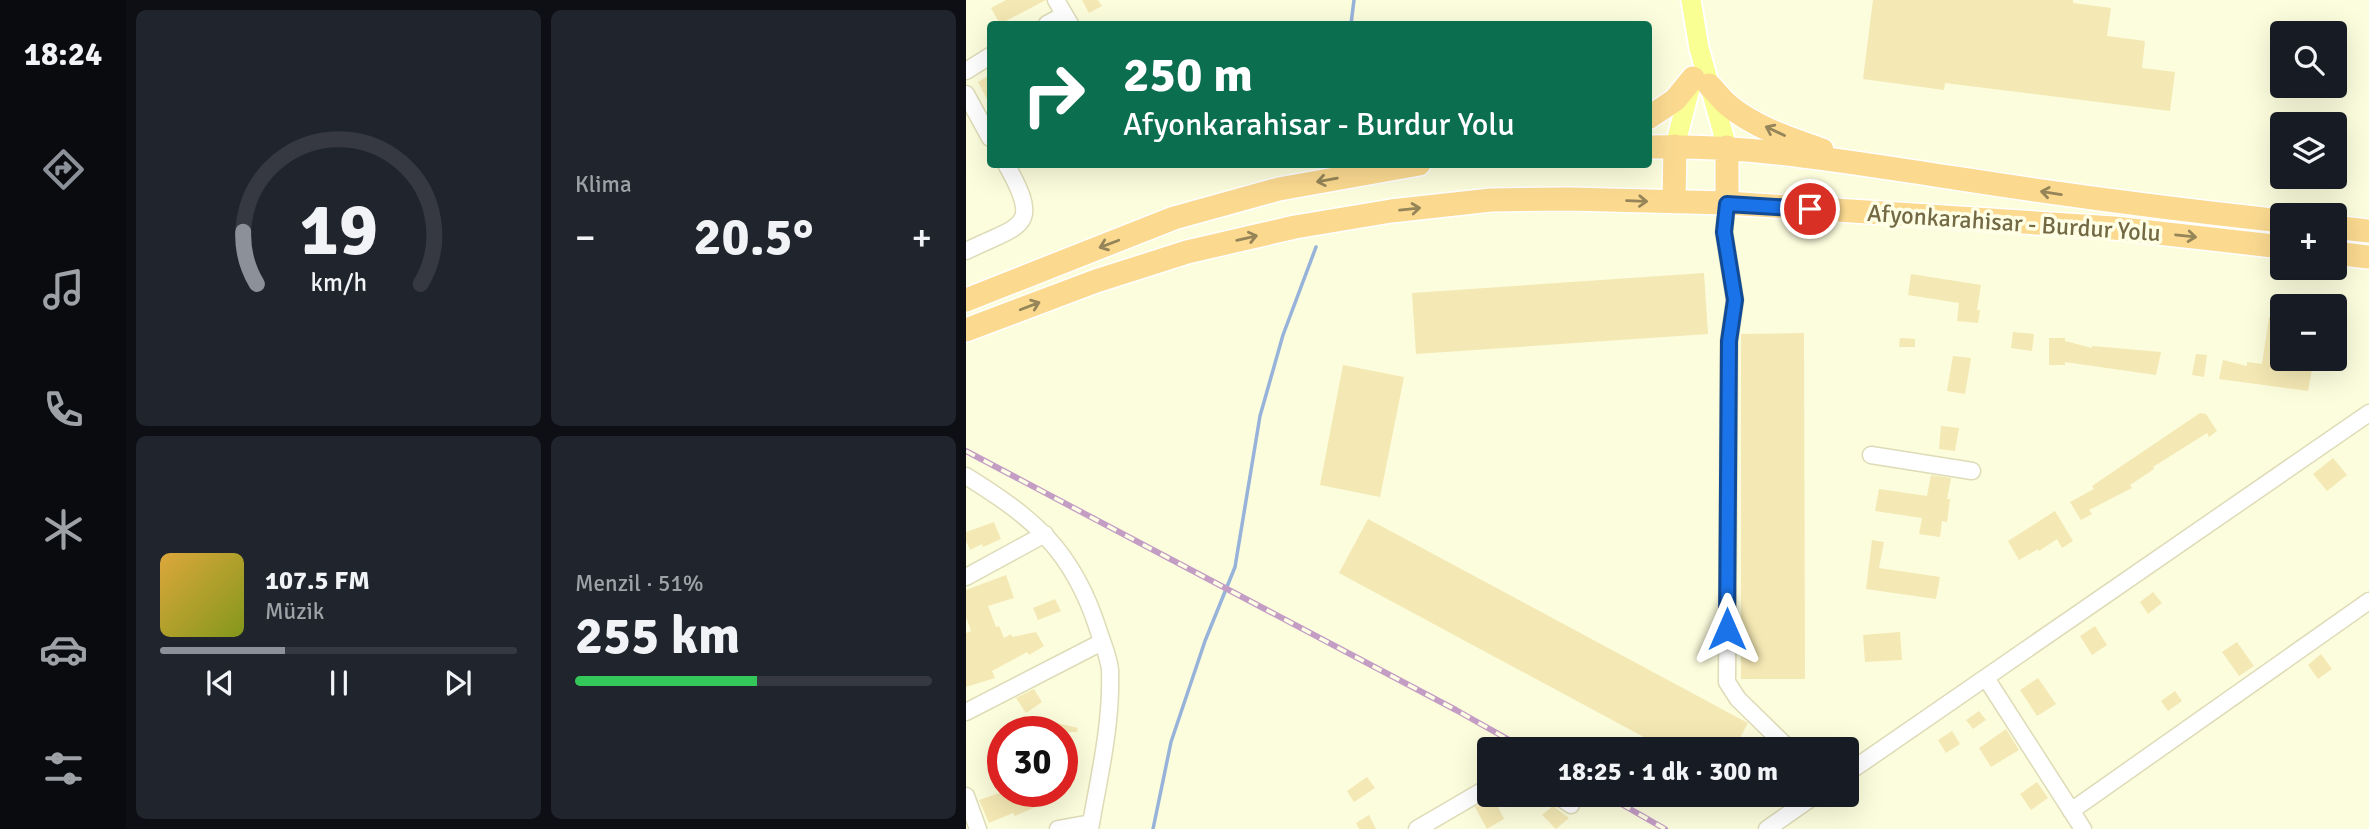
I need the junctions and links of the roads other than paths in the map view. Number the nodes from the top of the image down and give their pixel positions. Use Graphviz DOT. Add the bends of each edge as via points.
graph roads {
  1 [pos="1056,0"];
  2 [pos="1691,0"];
  3 [pos="1067,20"];
  4 [pos="987,58"];
  5 [pos="966,71"];
  6 [pos="1701,82"];
  7 [pos="966,94"];
  8 [pos="1652,115"];
  9 [pos="987,132"];
  10 [pos="1675,146"];
  11 [pos="1652,147"];
  12 [pos="1727,147"];
  13 [pos="1861,164"];
  14 [pos="1008,168"];
  15 [pos="1397,168"];
  16 [pos="1674,202"];
  17 [pos="1727,204"];
  18 [pos="2270,220"];
  19 [pos="2347,228"];
  20 [pos="2369,231"];
  21 [pos="2270,246"];
  22 [pos="966,251"];
  23 [pos="2347,254"];
  24 [pos="2369,257"];
  25 [pos="966,300"];
  26 [pos="966,330"];
  27 [pos="2369,413"];
  28 [pos="1871,455"];
  29 [pos="1972,471"];
  30 [pos="966,476"];
  31 [pos="1045,534"];
  32 [pos="966,578"];
  33 [pos="2369,601"];
  34 [pos="1102,642"];
  35 [pos="1986,677"];
  36 [pos="966,712"];
  37 [pos="1777,737"];
  38 [pos="1859,765"];
  39 [pos="1477,793"];
  40 [pos="966,796"];
  41 [pos="1797,807"];
  42 [pos="2071,811"];
  43 [pos="1091,826"];
  44 [pos="1420,828"];
  45 [pos="978,829"];
  46 [pos="1058,829"];
  47 [pos="1767,829"];
  48 [pos="2083,829"];
  1 -- 3 [label="street"];
  2 -- 6 [label="main road"];
  4 -- 5 [label="street"];
  6 -- 8 [label="highway"];
  6 -- 10 [label="main road"];
  6 -- 12 [label="main road"];
  13 -- 6 [label="highway, one-way" via="1775,132 1727,105"];
  7 -- 9 [label="street"];
  10 -- 11 [label="highway, Afyonkarahisar - Burdur Yolu"];
  10 -- 12 [label="highway, Afyonkarahisar - Burdur Yolu"];
  10 -- 16 [label="highway"];
  12 -- 13 [label="highway, Afyonkarahisar - Burdur Yolu"];
  12 -- 17 [label="highway"];
  18 -- 13 [label="highway, Afyonkarahisar - Burdur Yolu, one-way" via="2118,203"];
  14 -- 22 [label="street" via="1025,203 1023,220 1014,230"];
  15 -- 25 [label="highway, one-way" via="1279,189 1174,218"];
  16 -- 17 [label="highway, Afyonkarahisar - Burdur Yolu"];
  26 -- 16 [label="highway, Afyonkarahisar - Burdur Yolu, one-way" via="1187,251 1294,227 1491,200"];
  17 -- 21 [label="highway, Afyonkarahisar - Burdur Yolu, one-way" via="2114,228"];
  17 -- 37 [label="street" via="1724,232 1735,300 1729,341 1727,682"];
  19 -- 20 [label="highway"];
  23 -- 24 [label="highway"];
  27 -- 35 [label="street"];
  28 -- 29 [label="street"];
  30 -- 31 [label="street"];
  31 -- 32 [label="street"];
  31 -- 34 [label="street" via="1088,598"];
  33 -- 42 [label="street"];
  34 -- 36 [label="street"];
  34 -- 43 [label="street" via="1110,667 1109,722"];
  35 -- 38 [label="street"];
  35 -- 42 [label="street"];
  39 -- 44 [label="street"];
  40 -- 45 [label="street"];
  41 -- 47 [label="street"];
  42 -- 48 [label="street"];
  43 -- 46 [label="street"];
}
